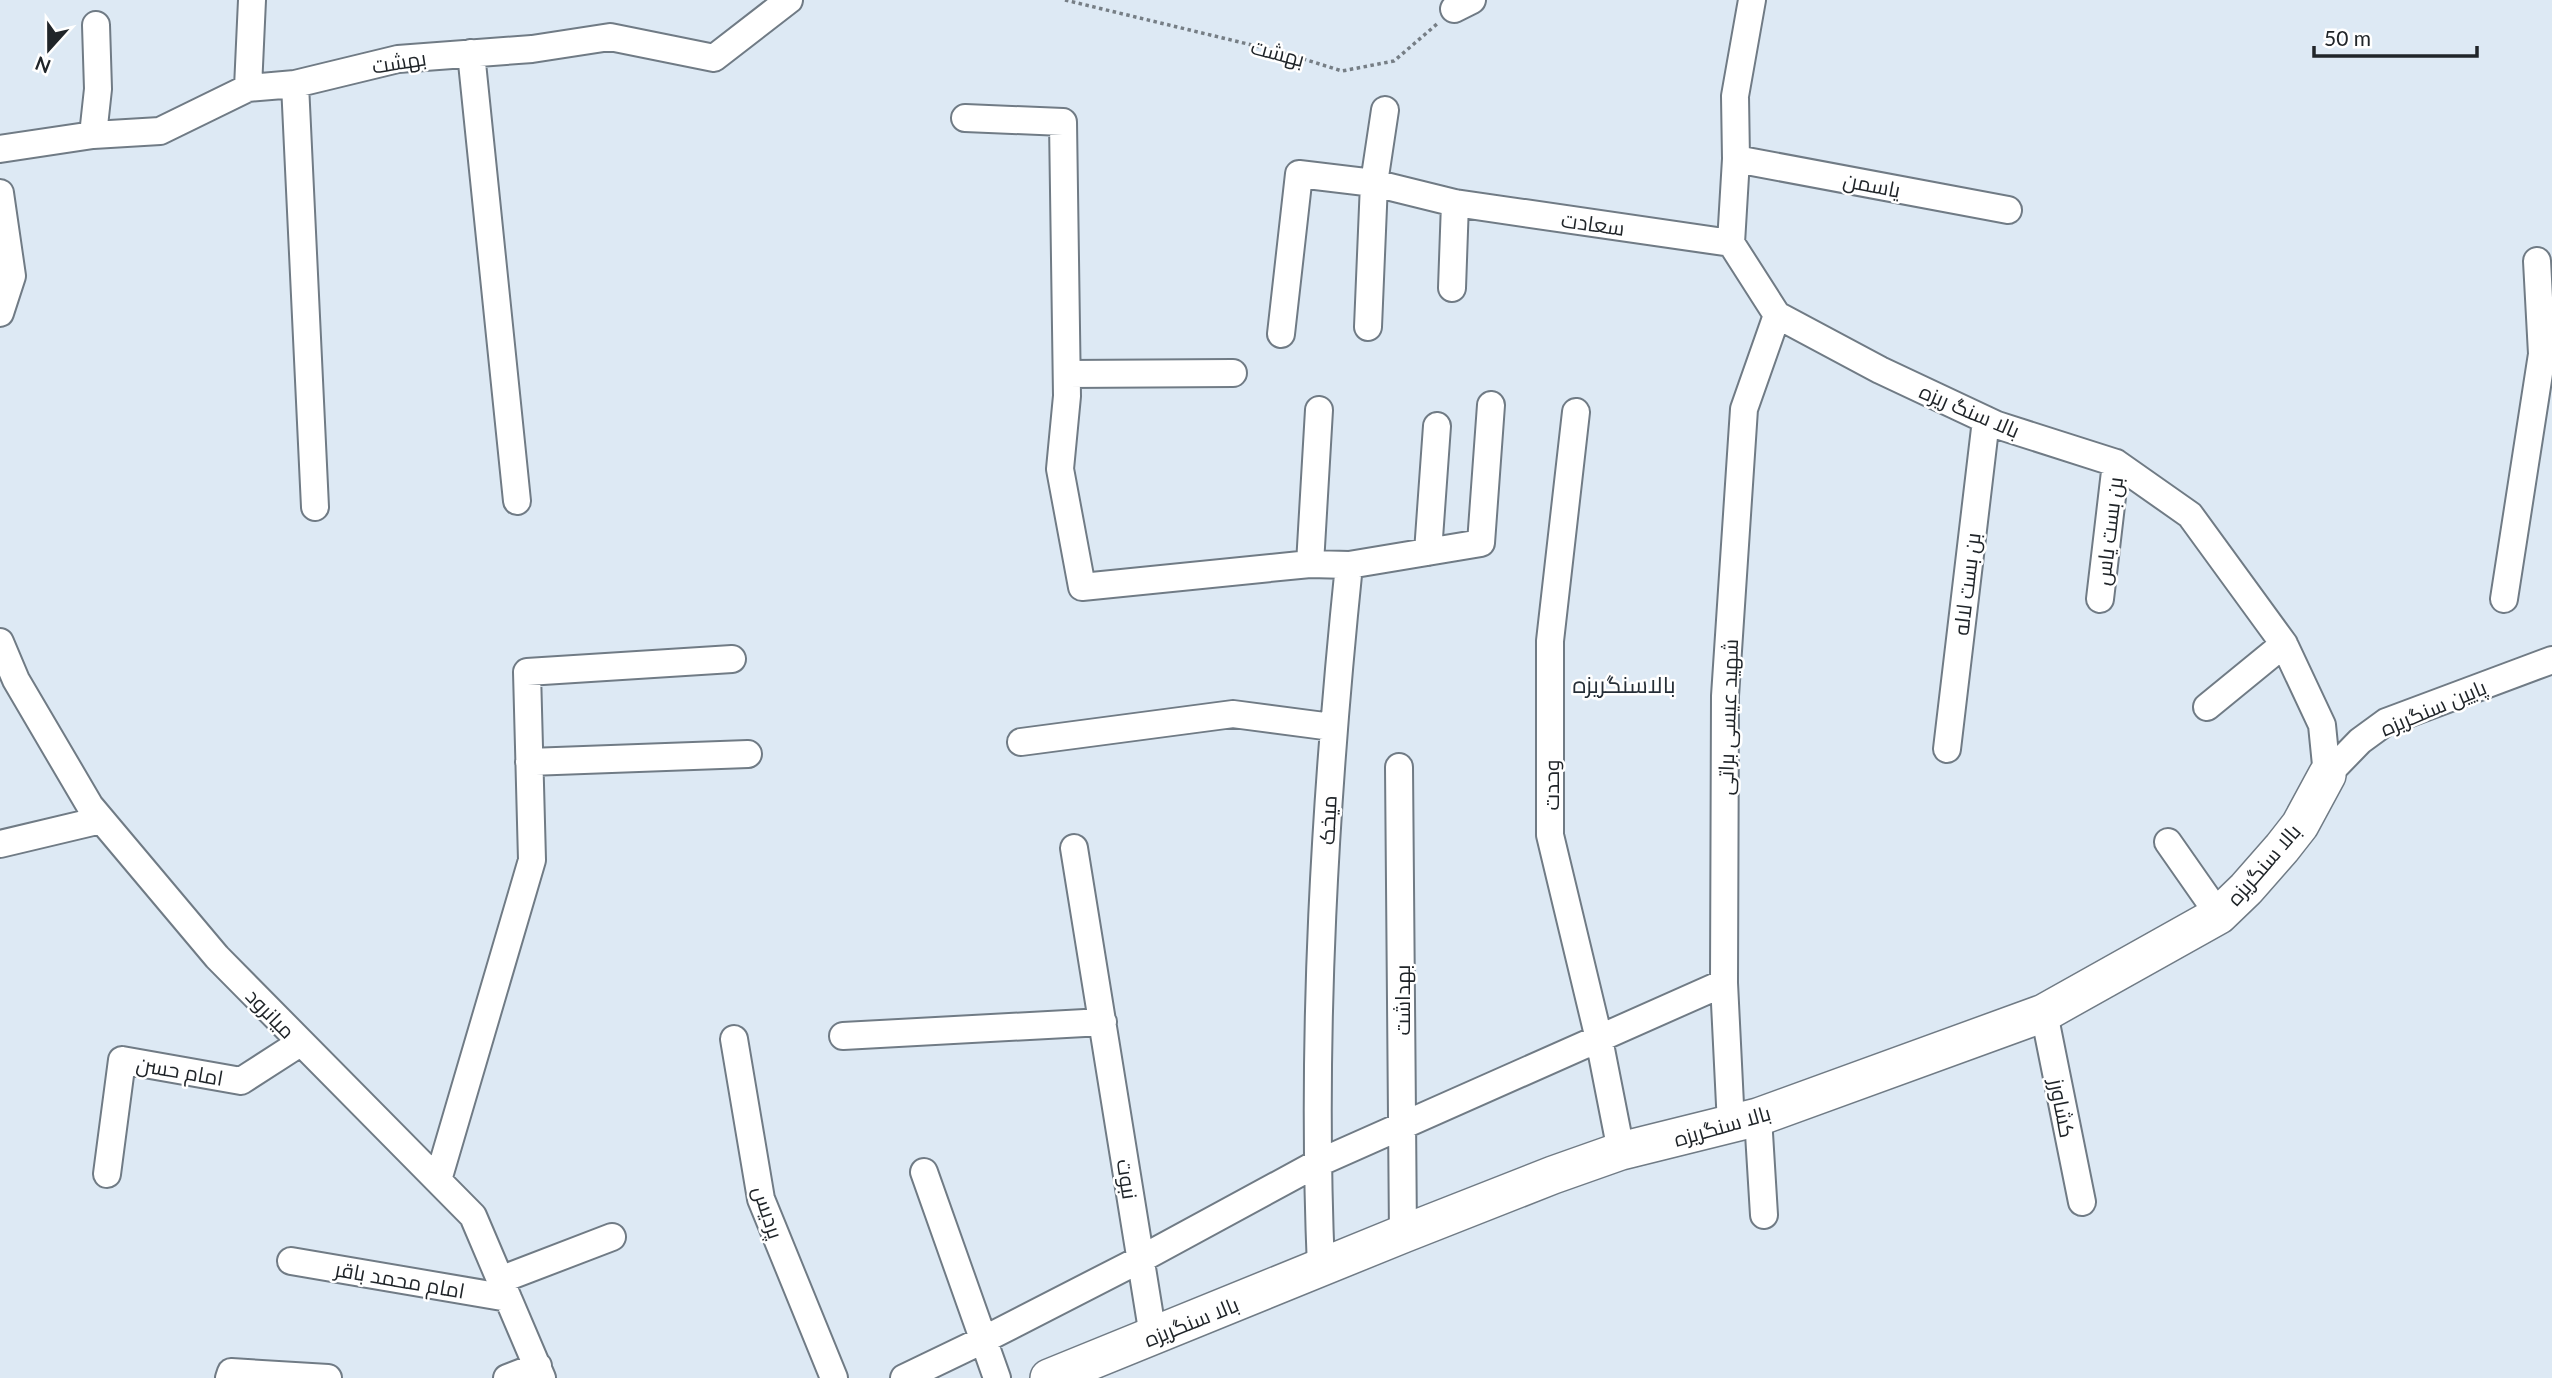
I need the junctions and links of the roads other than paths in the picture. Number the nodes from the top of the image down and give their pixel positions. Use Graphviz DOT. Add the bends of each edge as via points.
graph roads {
  1 [pos="252,0"];
  2 [pos="789,0"];
  3 [pos="1752,0"];
  4 [pos="96,25"];
  5 [pos="471,53"];
  6 [pos="295,84"];
  7 [pos="248,88"];
  8 [pos="1385,110"];
  9 [pos="965,118"];
  10 [pos="93,135"];
  11 [pos="0,149"];
  12 [pos="1736,159"];
  13 [pos="1374,183"];
  14 [pos="0,193"];
  15 [pos="1455,202"];
  16 [pos="2008,209"];
  17 [pos="1731,243"];
  18 [pos="2537,261"];
  19 [pos="1452,288"];
  20 [pos="0,313"];
  21 [pos="1777,315"];
  22 [pos="1368,327"];
  23 [pos="1281,334"];
  24 [pos="2547,353"];
  25 [pos="1233,373"];
  26 [pos="1066,374"];
  27 [pos="1491,405"];
  28 [pos="1319,410"];
  29 [pos="1576,412"];
  30 [pos="1986,420"];
  31 [pos="1437,426"];
  32 [pos="2116,463"];
  33 [pos="517,501"];
  34 [pos="315,507"];
  35 [pos="1428,552"];
  36 [pos="1310,564"];
  37 [pos="1349,565"];
  38 [pos="2100,599"];
  39 [pos="2504,599"];
  40 [pos="0,642"];
  41 [pos="2284,644"];
  42 [pos="732,659"];
  43 [pos="2551,663"];
  44 [pos="8,680"];
  45 [pos="2207,707"];
  46 [pos="1332,727"];
  47 [pos="1021,742"];
  48 [pos="1947,749"];
  49 [pos="748,754"];
  50 [pos="529,762"];
  51 [pos="1399,767"];
  52 [pos="2327,775"];
  53 [pos="101,820"];
  54 [pos="2168,842"];
  55 [pos="0,844"];
  56 [pos="1074,848"];
  57 [pos="2219,915"];
  58 [pos="1724,982"];
  59 [pos="2044,1013"];
  60 [pos="1103,1022"];
  61 [pos="843,1036"];
  62 [pos="734,1039"];
  63 [pos="1599,1039"];
  64 [pos="300,1043"];
  65 [pos="1744,1121"];
  66 [pos="1402,1126"];
  67 [pos="1621,1152"];
  68 [pos="1316,1164"];
  69 [pos="924,1172"];
  70 [pos="107,1174"];
  71 [pos="438,1180"];
  72 [pos="2082,1202"];
  73 [pos="1765,1215"];
  74 [pos="1403,1234"];
  75 [pos="612,1237"];
  76 [pos="1141,1259"];
  77 [pos="291,1261"];
  78 [pos="1321,1268"];
  79 [pos="504,1289"];
  80 [pos="1153,1336"];
  81 [pos="984,1340"];
  82 [pos="540,1372"];
  83 [pos="229,1378"];
  84 [pos="328,1378"];
  85 [pos="507,1378"];
  86 [pos="834,1378"];
  87 [pos="904,1378"];
  88 [pos="997,1378"];
  89 [pos="1049,1378"];
  1 -- 7 [label="street"];
  2 -- 5 [label="street, بهشت" via="714,58 611,37"];
  3 -- 12 [label="street" via="1735,96"];
  4 -- 10 [label="street" via="98,89"];
  5 -- 6 [label="street, بهشت" via="398,58"];
  5 -- 33 [label="street"];
  6 -- 7 [label="street, بهشت"];
  6 -- 34 [label="street"];
  7 -- 10 [label="street, بهشت" via="160,131"];
  8 -- 13 [label="street"];
  9 -- 26 [label="street" via="1063,121"];
  10 -- 11 [label="street, بهشت"];
  12 -- 16 [label="street, یاسمن"];
  12 -- 17 [label="street"];
  13 -- 15 [label="street, سعادت"];
  13 -- 22 [label="street"];
  13 -- 23 [label="street, سعادت" via="1299,174"];
  14 -- 20 [label="street" via="12,276"];
  15 -- 17 [label="street, سعادت"];
  15 -- 19 [label="street"];
  17 -- 21 [label="street, بالا سنگ ریزه"];
  18 -- 24 [label="street"];
  21 -- 30 [label="street, بالا سنگ ریزه"];
  21 -- 58 [label="street, شهید عیسی براتی" via="1744,410 1725,696"];
  24 -- 39 [label="street"];
  25 -- 26 [label="street"];
  26 -- 36 [label="street" via="1059,469 1082,587"];
  27 -- 35 [label="street" via="1481,543"];
  28 -- 36 [label="street"];
  29 -- 63 [label="street, وحدت" via="1550,641 1549,835"];
  30 -- 32 [label="street, بالا سنگ ریزه"];
  30 -- 48 [label="street, بن بست لاله"];
  31 -- 35 [label="street"];
  32 -- 38 [label="street, بن بست یاس"];
  32 -- 41 [label="street, بالا سنگ ریزه" via="2190,515"];
  35 -- 37 [label="street"];
  36 -- 37 [label="street"];
  37 -- 46 [label="street, میخک"];
  40 -- 44 [label="street, میانرود"];
  41 -- 45 [label="street"];
  41 -- 52 [label="street, بالا سنگ ریزه" via="2322,725"];
  42 -- 50 [label="street" via="527,673"];
  43 -- 52 [label="street, پایین سنگریزه" via="2386,722 2360,740"];
  44 -- 53 [label="street, میانرود"];
  46 -- 47 [label="street" via="1233,714"];
  46 -- 68 [label="street, میخک" via="1320,951"];
  49 -- 50 [label="street"];
  50 -- 71 [label="street" via="532,860"];
  51 -- 66 [label="street, بهداشت"];
  52 -- 57 [label="street, بالا سنگریزه" via="2300,825"];
  53 -- 55 [label="street"];
  53 -- 64 [label="street, میانرود" via="217,957"];
  54 -- 57 [label="street"];
  56 -- 60 [label="street, نبوت"];
  57 -- 59 [label="street, بالا سنگریزه"];
  58 -- 63 [label="street"];
  58 -- 65 [label="street, شهید عیسی براتی"];
  59 -- 65 [label="street, بالا سنگریزه"];
  59 -- 72 [label="street, کشاورز"];
  60 -- 61 [label="street"];
  60 -- 76 [label="street, نبوت"];
  62 -- 86 [label="street, پردیس" via="761,1199"];
  63 -- 66 [label="street"];
  63 -- 67 [label="street, وحدت"];
  64 -- 70 [label="street, امام حسن" via="241,1081 122,1060"];
  64 -- 71 [label="street, میانرود"];
  65 -- 67 [label="street, بالا سنگریزه"];
  65 -- 73 [label="street, شهید عیسی براتی"];
  66 -- 68 [label="street"];
  66 -- 74 [label="street, بهداشت"];
  67 -- 74 [label="street, بالا سنگریزه"];
  68 -- 76 [label="street"];
  68 -- 78 [label="street, میخک"];
  69 -- 81 [label="street"];
  71 -- 79 [label="street, میانرود" via="473,1216"];
  74 -- 78 [label="street, بالا سنگریزه"];
  75 -- 79 [label="street"];
  76 -- 80 [label="street, نبوت"];
  76 -- 81 [label="street"];
  77 -- 79 [label="street, امام محمد باقر"];
  78 -- 80 [label="street, بالا سنگریزه"];
  79 -- 82 [label="street, میانرود"];
  80 -- 89 [label="street, بالا سنگریزه"];
  81 -- 87 [label="street"];
  81 -- 88 [label="street"];
  82 -- 85 [label="street"];
  83 -- 84 [label="street" via="231,1372"];
}
